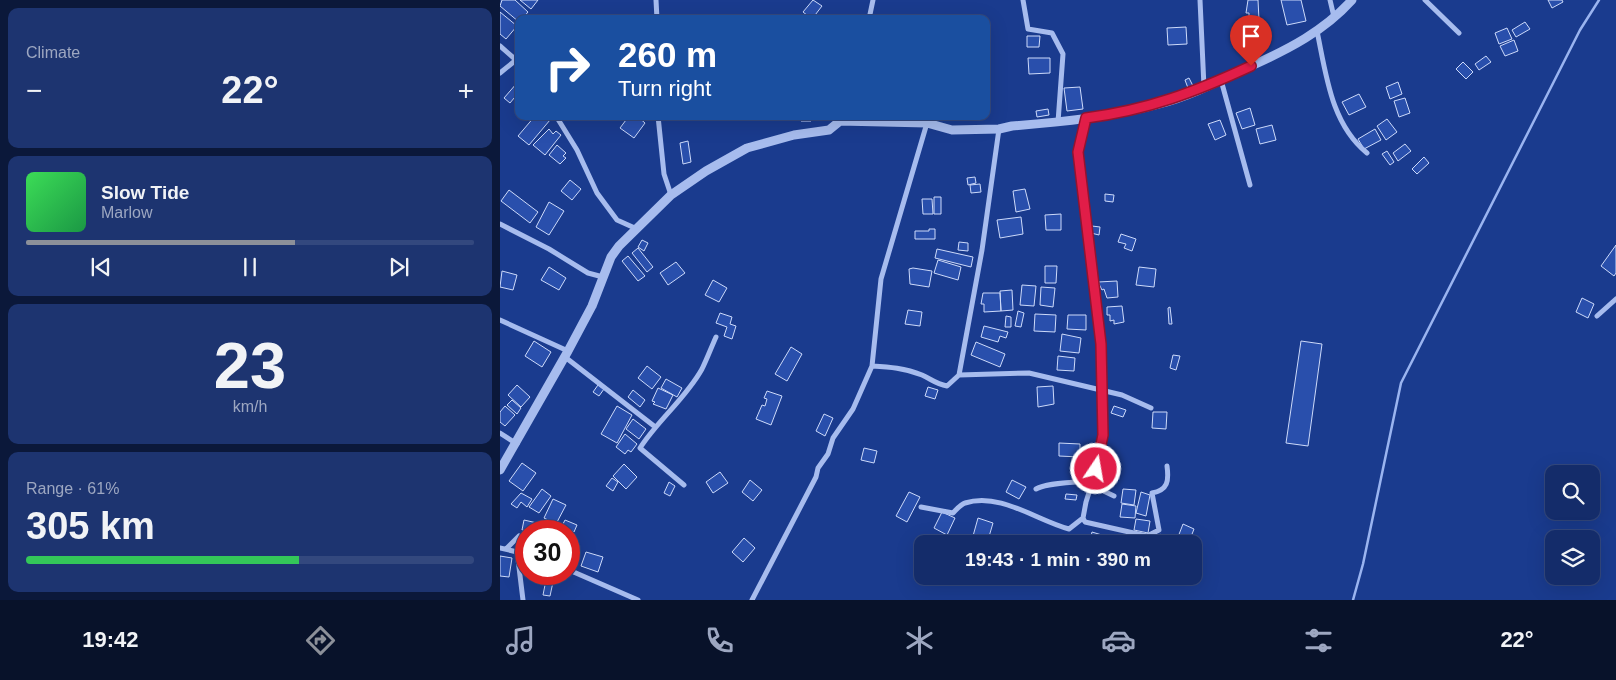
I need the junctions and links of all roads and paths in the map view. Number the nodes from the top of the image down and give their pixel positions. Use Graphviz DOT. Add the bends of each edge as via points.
graph roads {
  1 [pos="656,0"];
  2 [pos="873,0"];
  3 [pos="1022,0"];
  4 [pos="1200,0"];
  5 [pos="1330,0"];
  6 [pos="1352,0"];
  7 [pos="1425,0"];
  8 [pos="657,15"];
  9 [pos="870,15"];
  10 [pos="1334,17"];
  11 [pos="1317,31"];
  12 [pos="1458,33"];
  13 [pos="500,46"];
  14 [pos="515,60"];
  15 [pos="515,63"];
  16 [pos="500,73"];
  17 [pos="1221,80"];
  18 [pos="1204,87"];
  19 [pos="1086,118"];
  20 [pos="558,120"];
  21 [pos="658,120"];
  22 [pos="839,120"];
  23 [pos="857,120"];
  24 [pos="1058,122"];
  25 [pos="926,124"];
  26 [pos="999,129"];
  27 [pos="1367,153"];
  28 [pos="1250,186"];
  29 [pos="671,195"];
  30 [pos="500,224"];
  31 [pos="637,229"];
  32 [pos="603,277"];
  33 [pos="1616,299"];
  34 [pos="1597,316"];
  35 [pos="500,320"];
  36 [pos="716,337"];
  37 [pos="566,354"];
  38 [pos="872,366"];
  39 [pos="959,375"];
  40 [pos="1102,391"];
  41 [pos="1151,408"];
  42 [pos="654,426"];
  43 [pos="500,434"];
  44 [pos="517,444"];
  45 [pos="1167,466"];
  46 [pos="500,470"];
  47 [pos="1092,483"];
  48 [pos="684,485"];
  49 [pos="1036,489"];
  50 [pos="1114,496"];
  51 [pos="921,507"];
  52 [pos="1083,518"];
  53 [pos="515,539"];
  54 [pos="503,548"];
  55 [pos="580,575"];
  56 [pos="521,585"];
  57 [pos="523,600"];
  58 [pos="638,600"];
  59 [pos="752,600"];
  1 -- 8 [label="street"];
  2 -- 9 [label="street"];
  3 -- 24 [label="street" via="1028,29 1052,33 1063,54"];
  4 -- 18 [label="street"];
  5 -- 10 [label="street"];
  6 -- 10 [label="street"];
  7 -- 12 [label="street"];
  10 -- 11 [label="street"];
  11 -- 17 [label="street" via="1293,47"];
  11 -- 27 [label="street" via="1330,91 1341,119 1356,144"];
  13 -- 14 [label="street"];
  15 -- 16 [label="street"];
  17 -- 18 [label="street"];
  17 -- 28 [label="street"];
  18 -- 19 [label="street" via="1161,104"];
  19 -- 24 [label="street"];
  19 -- 40 [label="street" via="1078,152 1101,344"];
  20 -- 31 [label="street" via="597,193 618,220"];
  21 -- 29 [label="street" via="664,174"];
  22 -- 29 [label="street" via="829,130 794,135 747,148"];
  23 -- 25 [label="street"];
  24 -- 26 [label="street"];
  25 -- 26 [label="street" via="952,130"];
  25 -- 38 [label="street" via="881,279"];
  26 -- 39 [label="street" via="982,250"];
  29 -- 31 [label="street"];
  30 -- 32 [label="street" via="588,273"];
  31 -- 32 [label="street" via="611,257"];
  32 -- 37 [label="street" via="592,306"];
  33 -- 34 [label="street"];
  35 -- 37 [label="street"];
  36 -- 42 [label="street" via="701,370"];
  37 -- 42 [label="street"];
  37 -- 44 [label="street"];
  38 -- 39 [label="street" via="896,367 947,386"];
  38 -- 59 [label="street" via="853,409 833,438 828,454"];
  39 -- 40 [label="street" via="1029,373"];
  40 -- 41 [label="street" via="1122,395"];
  40 -- 47 [label="street" via="1103,435"];
  42 -- 48 [label="street" via="640,448"];
  43 -- 44 [label="street"];
  44 -- 46 [label="street"];
  45 -- 52 [label="street" via="1166,488 1152,493 1159,530 1147,536 1091,524"];
  47 -- 49 [label="street" via="1045,484"];
  47 -- 50 [label="street"];
  47 -- 52 [label="street"];
  51 -- 52 [label="street" via="953,513 964,503 995,500 1069,530"];
  53 -- 54 [label="street"];
  55 -- 58 [label="street"];
  56 -- 57 [label="street"];
}
